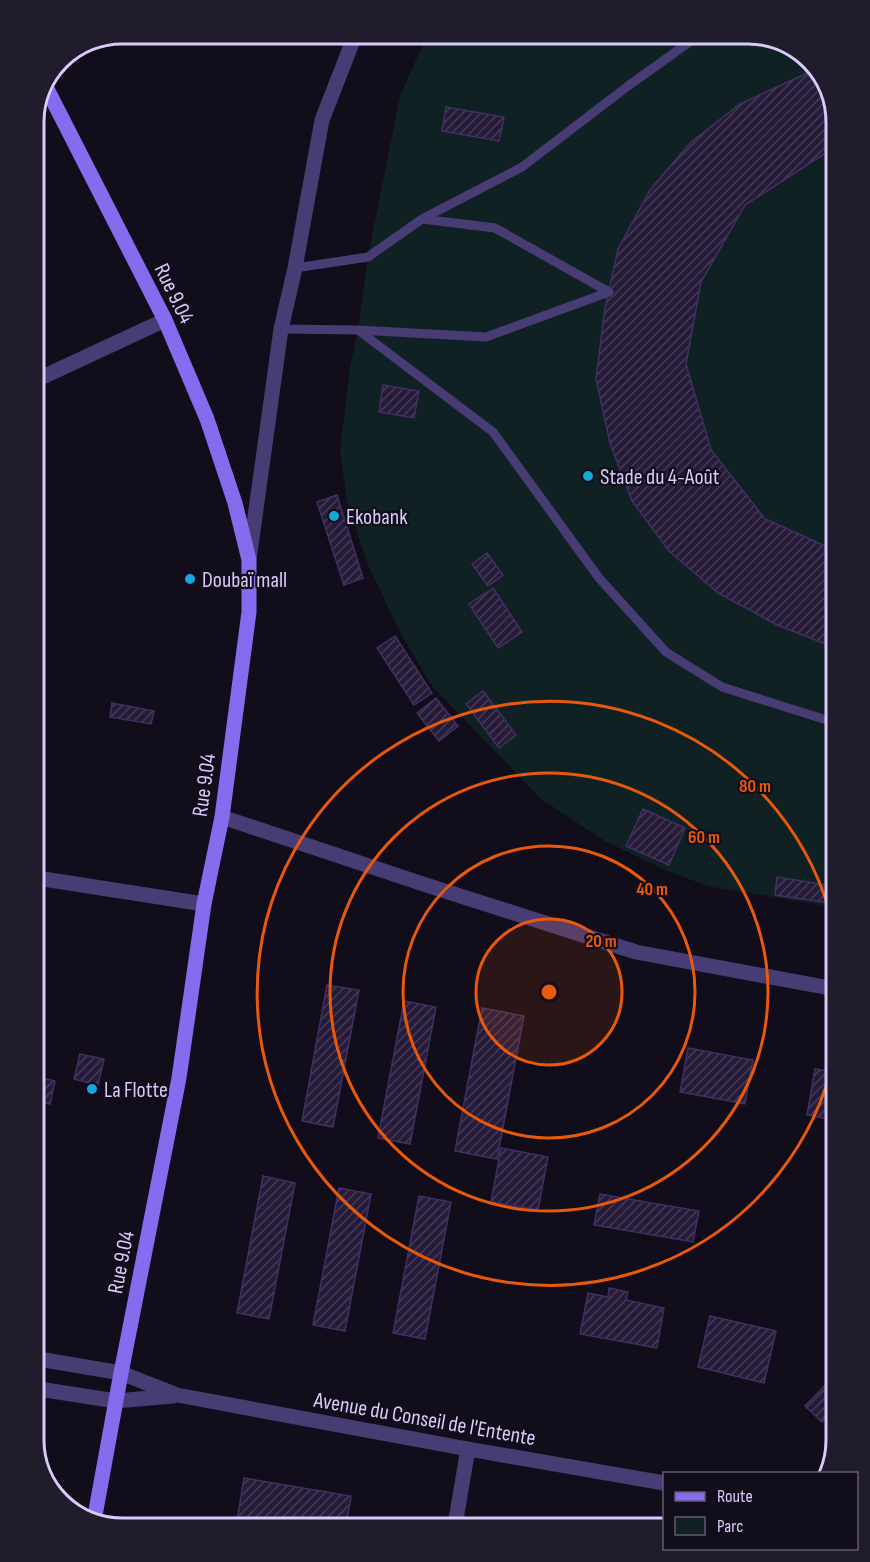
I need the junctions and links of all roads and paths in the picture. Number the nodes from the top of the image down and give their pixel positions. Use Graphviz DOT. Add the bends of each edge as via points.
graph roads {
  1 [pos="352,44"];
  2 [pos="687,44"];
  3 [pos="49,94"];
  4 [pos="422,219"];
  5 [pos="294,268"];
  6 [pos="165,320"];
  7 [pos="282,329"];
  8 [pos="358,330"];
  9 [pos="44,376"];
  10 [pos="249,560"];
  11 [pos="826,720"];
  12 [pos="222,816"];
  13 [pos="44,879"];
  14 [pos="204,904"];
  15 [pos="826,987"];
  16 [pos="44,1360"];
  17 [pos="120,1373"];
  18 [pos="44,1390"];
  19 [pos="177,1395"];
  20 [pos="116,1401"];
  21 [pos="468,1449"];
  22 [pos="663,1483"];
  23 [pos="95,1513"];
  24 [pos="456,1518"];
  1 -- 5 [label="street" via="322,120"];
  2 -- 4 [label="lane" via="522,167"];
  3 -- 6 [label="main road, Rue 9.04"];
  4 -- 5 [label="lane" via="368,257"];
  4 -- 8 [label="lane" via="495,228 609,292 486,337"];
  5 -- 7 [label="street"];
  6 -- 9 [label="street"];
  6 -- 10 [label="main road, Rue 9.04" via="207,419"];
  7 -- 8 [label="lane"];
  7 -- 10 [label="street"];
  8 -- 11 [label="lane" via="493,432 599,578 666,652 723,687"];
  10 -- 12 [label="main road, Rue 9.04" via="249,612"];
  12 -- 14 [label="main road, Rue 9.04"];
  12 -- 15 [label="street" via="636,952"];
  13 -- 14 [label="street"];
  14 -- 17 [label="main road, Rue 9.04" via="179,1078"];
  16 -- 17 [label="street, Avenue du Conseil de l'Entente"];
  17 -- 19 [label="street, Avenue du Conseil de l'Entente"];
  17 -- 20 [label="main road, Rue 9.04"];
  18 -- 20 [label="street, Avenue du Conseil de l'Entente"];
  19 -- 20 [label="street, Avenue du Conseil de l'Entente"];
  19 -- 21 [label="street, Avenue du Conseil de l'Entente"];
  20 -- 23 [label="main road, Rue 9.04"];
  21 -- 22 [label="street, Avenue du Conseil de l'Entente"];
  21 -- 24 [label="street"];
}
